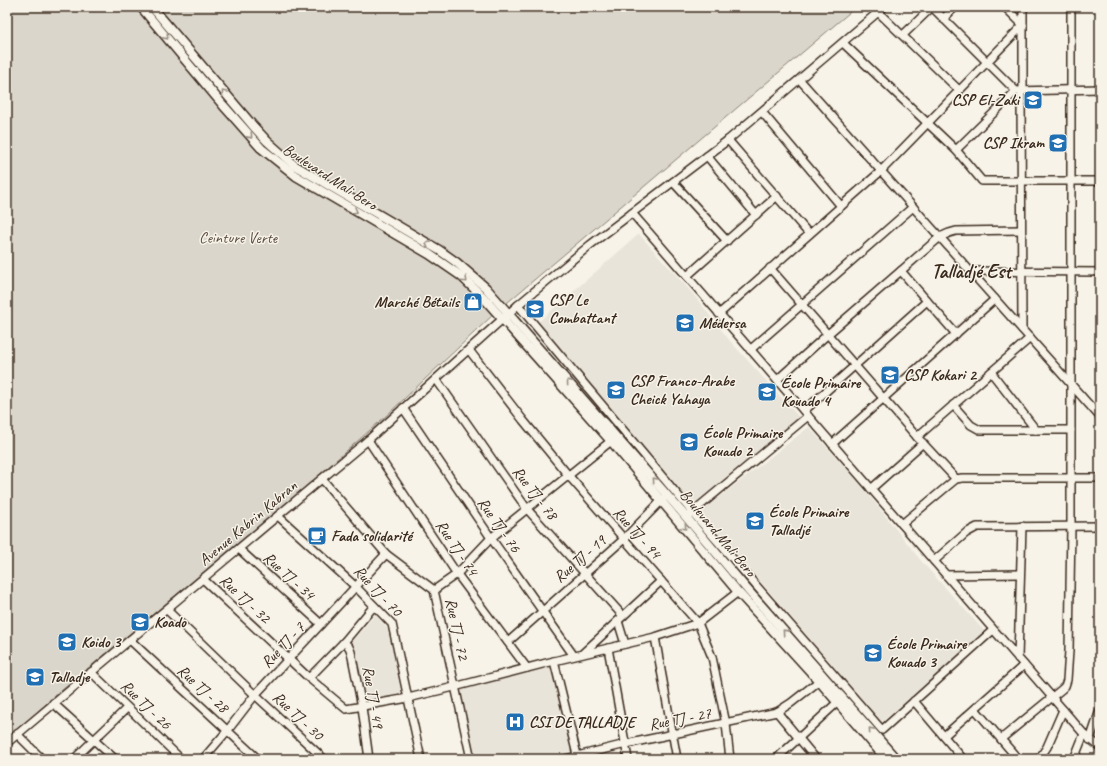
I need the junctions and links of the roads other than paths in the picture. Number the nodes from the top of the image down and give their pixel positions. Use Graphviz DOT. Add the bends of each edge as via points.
graph roads {
  1 [pos="141,7"];
  2 [pos="152,7"];
  3 [pos="932,7"];
  4 [pos="955,7"];
  5 [pos="1005,7"];
  6 [pos="1023,7"];
  7 [pos="1071,7"];
  8 [pos="881,10"];
  9 [pos="944,19"];
  10 [pos="1023,25"];
  11 [pos="902,36"];
  12 [pos="843,43"];
  13 [pos="987,62"];
  14 [pos="800,80"];
  15 [pos="959,90"];
  16 [pos="1070,90"];
  17 [pos="1100,90"];
  18 [pos="1020,91"];
  19 [pos="762,112"];
  20 [pos="928,123"];
  21 [pos="728,140"];
  22 [pos="956,150"];
  23 [pos="707,156"];
  24 [pos="881,171"];
  25 [pos="1021,181"];
  26 [pos="1070,181"];
  27 [pos="1100,181"];
  28 [pos="673,182"];
  29 [pos="777,196"];
  30 [pos="841,206"];
  31 [pos="913,207"];
  32 [pos="632,213"];
  33 [pos="756,215"];
  34 [pos="1022,230"];
  35 [pos="809,234"];
  36 [pos="940,237"];
  37 [pos="727,241"];
  38 [pos="770,268"];
  39 [pos="901,271"];
  40 [pos="970,272"];
  41 [pos="1022,272"];
  42 [pos="1070,272"];
  43 [pos="1100,272"];
  44 [pos="687,276"];
  45 [pos="995,299"];
  46 [pos="927,301"];
  47 [pos="802,305"];
  48 [pos="518,306"];
  49 [pos="498,307"];
  50 [pos="719,314"];
  51 [pos="506,316"];
  52 [pos="515,326"];
  53 [pos="1022,329"];
  54 [pos="539,330"];
  55 [pos="828,334"];
  56 [pos="956,334"];
  57 [pos="530,337"];
  58 [pos="1030,338"];
  59 [pos="469,350"];
  60 [pos="750,350"];
  61 [pos="855,365"];
  62 [pos="991,372"];
  63 [pos="436,379"];
  64 [pos="777,380"];
  65 [pos="1070,384"];
  66 [pos="883,398"];
  67 [pos="953,405"];
  68 [pos="403,408"];
  69 [pos="806,414"];
  70 [pos="1100,417"];
  71 [pos="1036,430"];
  72 [pos="1071,430"];
  73 [pos="917,436"];
  74 [pos="368,440"];
  75 [pos="611,441"];
  76 [pos="923,443"];
  77 [pos="832,444"];
  78 [pos="568,475"];
  79 [pos="1072,478"];
  80 [pos="1100,478"];
  81 [pos="322,479"];
  82 [pos="956,479"];
  83 [pos="871,489"];
  84 [pos="665,498"];
  85 [pos="527,509"];
  86 [pos="689,514"];
  87 [pos="278,516"];
  88 [pos="902,524"];
  89 [pos="1022,526"];
  90 [pos="1071,526"];
  91 [pos="1100,526"];
  92 [pos="491,538"];
  93 [pos="624,539"];
  94 [pos="239,549"];
  95 [pos="386,554"];
  96 [pos="934,561"];
  97 [pos="457,574"];
  98 [pos="584,574"];
  99 [pos="1020,574"];
  100 [pos="946,575"];
  101 [pos="203,579"];
  102 [pos="662,581"];
  103 [pos="356,587"];
  104 [pos="434,590"];
  105 [pos="738,592"];
  106 [pos="374,606"];
  107 [pos="167,610"];
  108 [pos="542,611"];
  109 [pos="620,619"];
  110 [pos="698,623"];
  111 [pos="321,624"];
  112 [pos="993,630"];
  113 [pos="655,637"];
  114 [pos="130,640"];
  115 [pos="344,642"];
  116 [pos="508,642"];
  117 [pos="625,644"];
  118 [pos="608,648"];
  119 [pos="582,654"];
  120 [pos="574,656"];
  121 [pos="289,658"];
  122 [pos="1018,658"];
  123 [pos="554,661"];
  124 [pos="1024,665"];
  125 [pos="527,668"];
  126 [pos="91,672"];
  127 [pos="310,678"];
  128 [pos="819,681"];
  129 [pos="838,685"];
  130 [pos="454,687"];
  131 [pos="256,695"];
  132 [pos="1051,696"];
  133 [pos="408,698"];
  134 [pos="840,700"];
  135 [pos="914,701"];
  136 [pos="53,703"];
  137 [pos="362,707"];
  138 [pos="127,708"];
  139 [pos="975,709"];
  140 [pos="1063,710"];
  141 [pos="1100,710"];
  142 [pos="777,712"];
  143 [pos="726,724"];
  144 [pos="228,730"];
  145 [pos="17,734"];
  146 [pos="1084,734"];
  147 [pos="674,735"];
  148 [pos="944,736"];
  149 [pos="799,739"];
  150 [pos="1001,739"];
  151 [pos="94,740"];
  152 [pos="1090,740"];
  153 [pos="7,743"];
  154 [pos="626,744"];
  155 [pos="1100,746"];
  156 [pos="578,757"];
  157 [pos="779,758"];
  158 [pos="42,759"];
  159 [pos="74,759"];
  160 [pos="115,759"];
  161 [pos="181,759"];
  162 [pos="203,759"];
  163 [pos="258,759"];
  164 [pos="324,759"];
  165 [pos="369,759"];
  166 [pos="421,759"];
  167 [pos="471,759"];
  168 [pos="565,759"];
  169 [pos="628,759"];
  170 [pos="677,759"];
  171 [pos="730,759"];
  172 [pos="816,759"];
  173 [pos="886,759"];
  174 [pos="896,759"];
  175 [pos="963,759"];
  176 [pos="1018,759"];
  177 [pos="1039,759"];
  178 [pos="1074,759"];
  1 -- 49 [label="main road, Boulevard Mali Bero, one-way" via="261,148 296,176 461,276"];
  49 -- 2 [label="main road, Boulevard Mali Bero, one-way" via="486,288 456,262 294,165 254,128"];
  3 -- 9 [label="street"];
  3 -- 11 [label="street"];
  4 -- 9 [label="street"];
  5 -- 10 [label="street"];
  6 -- 10 [label="street"];
  7 -- 16 [label="street"];
  8 -- 11 [label="street"];
  8 -- 12 [label="street, Avenue Kabrin Kabran"];
  9 -- 13 [label="street"];
  10 -- 13 [label="street"];
  10 -- 18 [label="street"];
  11 -- 15 [label="street"];
  12 -- 14 [label="street, Avenue Kabrin Kabran"];
  12 -- 20 [label="street"];
  13 -- 15 [label="street"];
  13 -- 18 [label="street"];
  14 -- 19 [label="street, Avenue Kabrin Kabran"];
  14 -- 24 [label="street"];
  15 -- 20 [label="street"];
  16 -- 17 [label="street"];
  16 -- 18 [label="street"];
  16 -- 26 [label="street"];
  18 -- 22 [label="street"];
  18 -- 25 [label="street"];
  19 -- 21 [label="street, Avenue Kabrin Kabran"];
  19 -- 30 [label="street"];
  20 -- 22 [label="street"];
  20 -- 24 [label="street"];
  21 -- 23 [label="street, Avenue Kabrin Kabran"];
  21 -- 29 [label="street"];
  22 -- 25 [label="street" via="982,181"];
  23 -- 28 [label="street, Avenue Kabrin Kabran"];
  23 -- 33 [label="street"];
  24 -- 30 [label="street"];
  24 -- 31 [label="street"];
  25 -- 26 [label="street"];
  25 -- 34 [label="street"];
  26 -- 27 [label="street"];
  26 -- 42 [label="street"];
  28 -- 32 [label="street, Avenue Kabrin Kabran"];
  28 -- 37 [label="street"];
  29 -- 33 [label="street"];
  29 -- 35 [label="street"];
  30 -- 35 [label="street"];
  31 -- 36 [label="street"];
  31 -- 47 [label="street"];
  32 -- 44 [label="street"];
  32 -- 48 [label="street, Avenue Kabrin Kabran"];
  33 -- 37 [label="street"];
  34 -- 36 [label="street" via="956,231"];
  34 -- 41 [label="street"];
  35 -- 38 [label="street"];
  36 -- 39 [label="street"];
  36 -- 40 [label="street"];
  37 -- 44 [label="street"];
  38 -- 47 [label="street"];
  38 -- 50 [label="street"];
  39 -- 46 [label="street"];
  39 -- 55 [label="street"];
  40 -- 41 [label="street"];
  40 -- 45 [label="street"];
  41 -- 42 [label="street"];
  41 -- 53 [label="street"];
  42 -- 43 [label="street"];
  42 -- 65 [label="street"];
  44 -- 50 [label="street"];
  45 -- 53 [label="street"];
  45 -- 56 [label="street"];
  46 -- 56 [label="street"];
  46 -- 61 [label="street"];
  47 -- 55 [label="street"];
  47 -- 60 [label="street"];
  48 -- 51 [label="street, Avenue Kabrin Kabran"];
  48 -- 54 [label="street"];
  49 -- 51 [label="main road"];
  50 -- 60 [label="street"];
  51 -- 52 [label="main road"];
  51 -- 59 [label="street, Avenue Kabrin Kabran"];
  52 -- 57 [label="main road, Boulevard Mali Bero"];
  52 -- 75 [label="main road, Boulevard Mali Bero"];
  53 -- 58 [label="street"];
  54 -- 57 [label="street"];
  54 -- 86 [label="street"];
  55 -- 61 [label="street"];
  55 -- 64 [label="street"];
  56 -- 66 [label="street"];
  84 -- 57 [label="main road, Boulevard Mali Bero, one-way"];
  58 -- 62 [label="street"];
  58 -- 65 [label="street"];
  59 -- 63 [label="street, Avenue Kabrin Kabran"];
  59 -- 78 [label="street, Rue TJ - 94"];
  60 -- 64 [label="street"];
  61 -- 66 [label="street"];
  61 -- 69 [label="street"];
  62 -- 67 [label="street"];
  62 -- 71 [label="street"];
  63 -- 68 [label="street, Avenue Kabrin Kabran"];
  63 -- 85 [label="street, Rue TJ - 78"];
  64 -- 69 [label="street"];
  65 -- 70 [label="street"];
  65 -- 72 [label="street"];
  66 -- 73 [label="street"];
  66 -- 77 [label="street"];
  67 -- 71 [label="street" via="971,425 980,430"];
  67 -- 73 [label="street"];
  68 -- 74 [label="street, Avenue Kabrin Kabran"];
  68 -- 92 [label="street, Rue TJ - 76"];
  69 -- 77 [label="street"];
  69 -- 86 [label="street"];
  71 -- 72 [label="street"];
  72 -- 79 [label="street"];
  73 -- 76 [label="street"];
  74 -- 81 [label="street, Avenue Kabrin Kabran"];
  74 -- 97 [label="street, Rue TJ - 74"];
  75 -- 78 [label="street"];
  75 -- 84 [label="main road, Boulevard Mali Bero"];
  76 -- 82 [label="street"];
  76 -- 83 [label="street"];
  77 -- 83 [label="street"];
  78 -- 85 [label="street"];
  78 -- 93 [label="street, Rue TJ - 94"];
  79 -- 80 [label="street"];
  79 -- 82 [label="street"];
  79 -- 90 [label="street"];
  81 -- 87 [label="street, Avenue Kabrin Kabran"];
  81 -- 95 [label="street, Rue TJ - 72"];
  82 -- 88 [label="street"];
  83 -- 88 [label="street"];
  84 -- 86 [label="main road, Boulevard Mali Bero"];
  84 -- 93 [label="street, Rue TJ - 19"];
  84 -- 105 [label="main road, Boulevard Mali Bero, one-way"];
  85 -- 92 [label="street"];
  85 -- 98 [label="street, Rue TJ - 78"];
  86 -- 129 [label="main road, Boulevard Mali Bero" via="745,587"];
  87 -- 94 [label="street, Avenue Kabrin Kabran"];
  87 -- 103 [label="street, Rue TJ - 70"];
  88 -- 96 [label="street"];
  89 -- 90 [label="street"];
  89 -- 96 [label="street" via="977,527 966,533"];
  89 -- 99 [label="street"];
  90 -- 91 [label="street"];
  90 -- 132 [label="street" via="1067,680 1062,689"];
  92 -- 97 [label="street"];
  92 -- 108 [label="street, Rue TJ - 76"];
  93 -- 98 [label="street, Rue TJ - 19"];
  93 -- 102 [label="street, Rue TJ - 94"];
  94 -- 101 [label="street, Avenue Kabrin Kabran"];
  94 -- 111 [label="street, Rue TJ - 34"];
  95 -- 103 [label="street, Rue TJ - 7"];
  95 -- 104 [label="street, Rue TJ - 72"];
  96 -- 100 [label="street"];
  97 -- 104 [label="street"];
  97 -- 116 [label="street, Rue TJ - 74"];
  98 -- 108 [label="street, Rue TJ - 19"];
  98 -- 109 [label="street, Rue TJ - 78"];
  99 -- 100 [label="street"];
  99 -- 122 [label="street"];
  100 -- 112 [label="street"];
  101 -- 107 [label="street, Avenue Kabrin Kabran"];
  101 -- 121 [label="street, Rue TJ - 32"];
  102 -- 109 [label="street"];
  102 -- 110 [label="street, Rue TJ - 94"];
  103 -- 106 [label="street, Rue TJ - 70"];
  103 -- 111 [label="street, Rue TJ - 7"];
  104 -- 130 [label="street, Rue TJ - 72"];
  105 -- 110 [label="street, Rue TJ - 32"];
  105 -- 128 [label="main road, Boulevard Mali Bero"];
  106 -- 115 [label="street"];
  106 -- 133 [label="street, Rue TJ - 70" via="394,628"];
  107 -- 114 [label="street, Avenue Kabrin Kabran"];
  107 -- 131 [label="street, Rue TJ - 30"];
  108 -- 116 [label="street, Rue TJ - 19"];
  108 -- 120 [label="street, Rue TJ - 76"];
  109 -- 117 [label="street"];
  109 -- 119 [label="street"];
  110 -- 113 [label="street, Rue TJ - 32"];
  110 -- 143 [label="street, Rue TJ - 94" via="712,657"];
  111 -- 121 [label="street, Rue TJ - 7"];
  112 -- 122 [label="street"];
  112 -- 135 [label="street"];
  113 -- 117 [label="street, Rue TJ - 32"];
  113 -- 147 [label="street"];
  114 -- 126 [label="street, Avenue Kabrin Kabran"];
  114 -- 144 [label="street, Rue TJ - 28"];
  115 -- 127 [label="street"];
  115 -- 137 [label="street, Rue TJ - 49" via="351,649"];
  116 -- 125 [label="street, Rue TJ - 74"];
  117 -- 118 [label="street, Rue TJ - 32"];
  118 -- 119 [label="street, Rue TJ - 32"];
  118 -- 154 [label="street"];
  119 -- 120 [label="street, Rue TJ - 32"];
  120 -- 123 [label="street, Rue TJ - 32"];
  121 -- 127 [label="street, Rue TJ - 32"];
  121 -- 131 [label="street, Rue TJ - 7"];
  122 -- 124 [label="street"];
  123 -- 125 [label="street, Rue TJ - 32"];
  123 -- 156 [label="street"];
  124 -- 132 [label="street"];
  124 -- 139 [label="street"];
  125 -- 130 [label="street, Rue TJ - 32"];
  126 -- 136 [label="street, Avenue Kabrin Kabran"];
  126 -- 138 [label="street, Rue TJ - 26"];
  127 -- 137 [label="street, Rue TJ - 32" via="344,708"];
  128 -- 134 [label="main road, Boulevard Mali Bero"];
  128 -- 142 [label="street, Rue TJ - 27"];
  129 -- 134 [label="main road, Boulevard Mali Bero"];
  129 -- 135 [label="street" via="882,730"];
  130 -- 133 [label="street, Rue TJ - 32"];
  130 -- 167 [label="street, Rue TJ - 72"];
  131 -- 144 [label="street, Rue TJ - 7"];
  131 -- 164 [label="street, Rue TJ - 30"];
  132 -- 140 [label="street"];
  132 -- 150 [label="street"];
  133 -- 137 [label="street, Rue TJ - 32"];
  133 -- 166 [label="street, Rue TJ - 70"];
  134 -- 149 [label="street"];
  134 -- 173 [label="main road, Boulevard Mali Bero"];
  174 -- 134 [label="main road, Boulevard Mali Bero, one-way"];
  135 -- 148 [label="street"];
  136 -- 145 [label="street, Avenue Kabrin Kabran"];
  136 -- 151 [label="street"];
  137 -- 165 [label="street, Rue TJ - 49"];
  138 -- 151 [label="street"];
  138 -- 161 [label="street, Rue TJ - 26"];
  139 -- 148 [label="street"];
  139 -- 150 [label="street"];
  140 -- 146 [label="street"];
  140 -- 177 [label="street"];
  141 -- 152 [label="street"];
  142 -- 143 [label="street, Rue TJ - 27"];
  142 -- 149 [label="street"];
  143 -- 147 [label="street, Rue TJ - 27"];
  143 -- 171 [label="street, Rue TJ - 94"];
  144 -- 162 [label="street, Rue TJ - 7"];
  144 -- 163 [label="street, Rue TJ - 28"];
  145 -- 153 [label="street, Avenue Kabrin Kabran"];
  145 -- 158 [label="street"];
  146 -- 152 [label="street"];
  146 -- 178 [label="street"];
  147 -- 154 [label="street, Rue TJ - 27"];
  147 -- 170 [label="street"];
  148 -- 175 [label="street"];
  149 -- 157 [label="street"];
  149 -- 172 [label="street"];
  150 -- 176 [label="street"];
  151 -- 159 [label="street"];
  151 -- 160 [label="street"];
  152 -- 155 [label="street"];
  154 -- 156 [label="street, Rue TJ - 27"];
  154 -- 169 [label="street"];
  156 -- 168 [label="street, Rue TJ - 27"];
}
